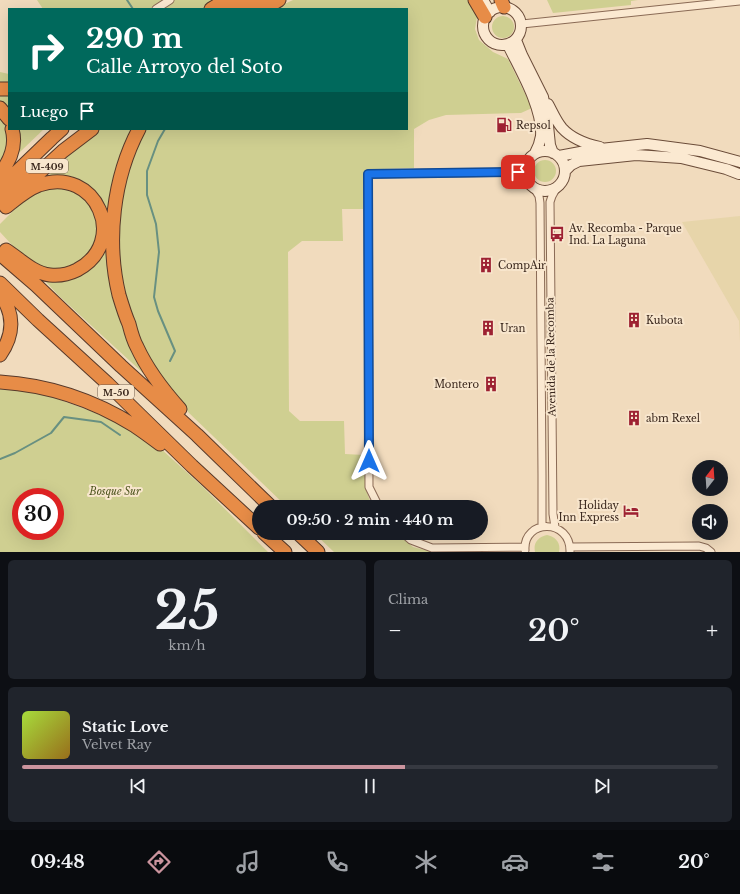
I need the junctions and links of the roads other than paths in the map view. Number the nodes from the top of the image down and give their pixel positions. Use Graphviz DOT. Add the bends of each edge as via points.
graph roads {
  1 [pos="170,0"];
  2 [pos="226,0"];
  3 [pos="245,0"];
  4 [pos="263,0"];
  5 [pos="279,0"];
  6 [pos="475,0"];
  7 [pos="484,0"];
  8 [pos="740,1"];
  9 [pos="495,7"];
  10 [pos="158,8"];
  11 [pos="213,8"];
  12 [pos="232,8"];
  13 [pos="250,8"];
  14 [pos="266,8"];
  15 [pos="522,24"];
  16 [pos="512,43"];
  17 [pos="543,97"];
  18 [pos="0,108"];
  19 [pos="8,118"];
  20 [pos="12,130"];
  21 [pos="51,130"];
  22 [pos="61,130"];
  23 [pos="77,130"];
  24 [pos="91,130"];
  25 [pos="138,130"];
  26 [pos="608,148"];
  27 [pos="535,153"];
  28 [pos="556,154"];
  29 [pos="740,162"];
  30 [pos="565,171"];
  31 [pos="524,172"];
  32 [pos="740,173"];
  33 [pos="0,174"];
  34 [pos="0,178"];
  35 [pos="557,187"];
  36 [pos="0,188"];
  37 [pos="534,188"];
  38 [pos="2,206"];
  39 [pos="2,250"];
  40 [pos="0,283"];
  41 [pos="0,288"];
  42 [pos="0,294"];
  43 [pos="38,320"];
  44 [pos="0,355"];
  45 [pos="0,382"];
  46 [pos="197,435"];
  47 [pos="192,466"];
  48 [pos="264,500"];
  49 [pos="376,500"];
  50 [pos="252,522"];
  51 [pos="542,527"];
  52 [pos="555,527"];
  53 [pos="272,540"];
  54 [pos="305,540"];
  55 [pos="411,540"];
  56 [pos="525,550"];
  57 [pos="570,550"];
  58 [pos="285,552"];
  59 [pos="318,552"];
  60 [pos="712,552"];
  1 -- 10 [label="street"];
  2 -- 11 [label="highway"];
  3 -- 12 [label="highway"];
  4 -- 13 [label="highway"];
  5 -- 14 [label="highway"];
  6 -- 9 [label="highway"];
  7 -- 9 [label="street"];
  8 -- 15 [label="street"];
  9 -- 15 [label="street" via="516,12"];
  9 -- 16 [label="street" via="483,24 485,36 495,45"];
  15 -- 16 [label="street" via="521,33"];
  16 -- 17 [label="street" via="522,55"];
  16 -- 27 [label="street" via="539,118 541,135"];
  17 -- 26 [label="street" via="562,128 570,136"];
  17 -- 28 [label="street" via="550,145"];
  18 -- 19 [label="highway"];
  20 -- 33 [label="highway" via="12,155"];
  21 -- 34 [label="highway, M-409"];
  22 -- 36 [label="highway, M-409"];
  23 -- 38 [label="highway, M-409" via="37,164"];
  24 -- 38 [label="highway, M-409" via="63,151"];
  25 -- 46 [label="highway" via="125,161 114,207 113,255 118,288 139,352 163,390 196,427"];
  26 -- 28 [label="street"];
  26 -- 29 [label="street" via="648,144 700,151"];
  27 -- 28 [label="street" via="547,151"];
  27 -- 31 [label="street" via="527,161"];
  28 -- 30 [label="street"];
  30 -- 32 [label="street" via="579,161 636,155 681,158"];
  30 -- 35 [label="street"];
  31 -- 37 [label="street" via="529,184"];
  31 -- 49 [label="street" via="368,174 369,487"];
  35 -- 37 [label="street" via="546,191"];
  35 -- 52 [label="street, Avenida de la Recomba" via="550,202"];
  37 -- 51 [label="street, Avenida de la Recomba" via="540,203"];
  38 -- 39 [label="highway" via="37,186 49,182 67,182 91,197 99,208 103,225 103,237 93,257 84,266 68,274 57,276 41,273"];
  39 -- 46 [label="highway, M-50"];
  40 -- 43 [label="highway, M-50"];
  41 -- 43 [label="highway"];
  42 -- 44 [label="highway" via="7,305 11,325 7,344"];
  43 -- 47 [label="highway, M-50"];
  45 -- 47 [label="highway" via="57,391 105,410 135,426"];
  46 -- 48 [label="highway, M-50"];
  47 -- 50 [label="highway, M-50"];
  51 -- 52 [label="street"];
  51 -- 56 [label="street" via="529,535"];
  52 -- 57 [label="street" via="565,534"];
  53 -- 58 [label="highway"];
  54 -- 59 [label="highway"];
  55 -- 56 [label="street" via="432,548"];
  57 -- 60 [label="street" via="699,546"];
}
